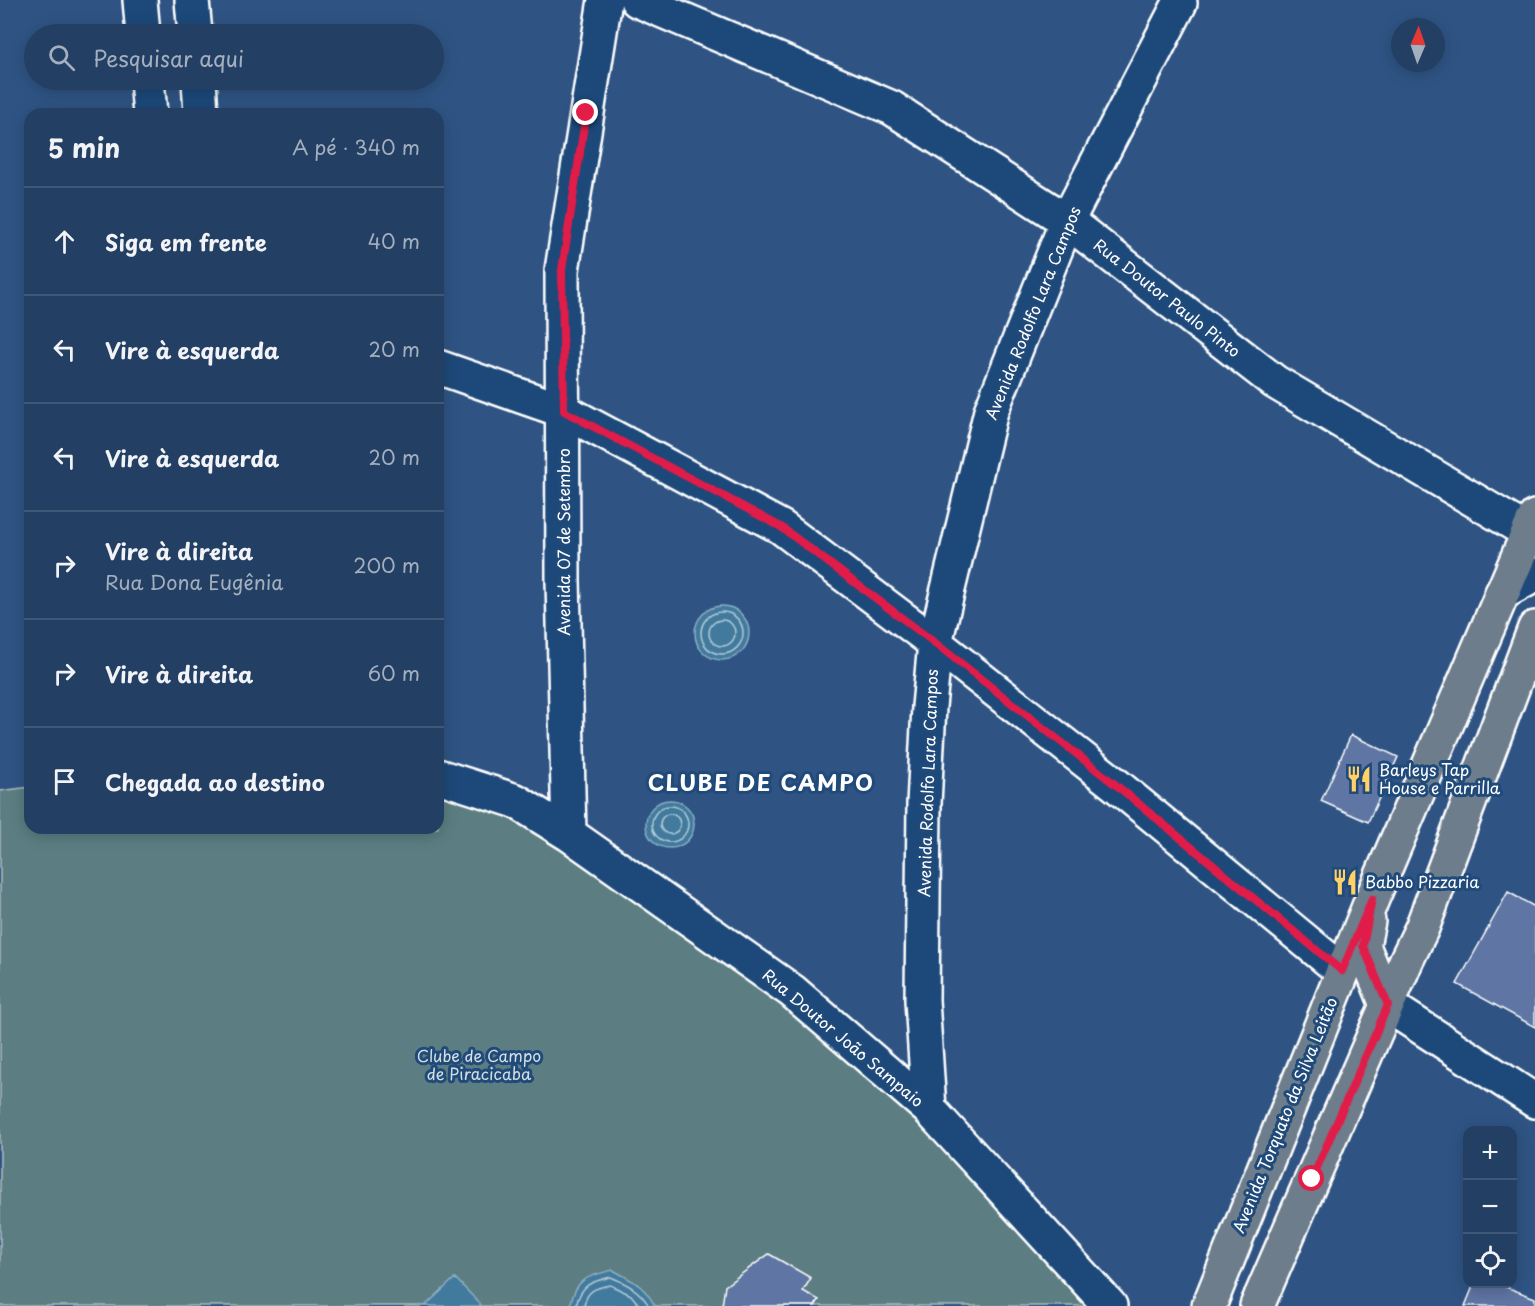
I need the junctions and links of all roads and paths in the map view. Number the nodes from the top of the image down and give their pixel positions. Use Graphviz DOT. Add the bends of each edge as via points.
graph roads {
  1 [pos="140,0"];
  2 [pos="192,0"];
  3 [pos="605,0"];
  4 [pos="637,0"];
  5 [pos="1180,3"];
  6 [pos="142,24"];
  7 [pos="194,24"];
  8 [pos="148,90"];
  9 [pos="200,90"];
  10 [pos="149,108"];
  11 [pos="201,108"];
  12 [pos="1067,221"];
  13 [pos="444,369"];
  14 [pos="564,411"];
  15 [pos="1532,525"];
  16 [pos="1535,575"];
  17 [pos="1502,593"];
  18 [pos="1535,628"];
  19 [pos="935,643"];
  20 [pos="444,778"];
  21 [pos="569,834"];
  22 [pos="1372,899"];
  23 [pos="1342,971"];
  24 [pos="1388,1005"];
  25 [pos="1535,1101"];
  26 [pos="929,1109"];
  27 [pos="1110,1306"];
  28 [pos="1209,1306"];
  29 [pos="1257,1306"];
  1 -- 6 [label="street"];
  2 -- 7 [label="street"];
  3 -- 14 [label="street, Avenida 07 de Setembro" via="562,270"];
  4 -- 12 [label="street, Rua Doutor Paulo Pinto" via="892,108"];
  5 -- 12 [label="street, Avenida Rodolfo Lara Campos"];
  8 -- 10 [label="street"];
  9 -- 11 [label="street"];
  12 -- 15 [label="street, Rua Doutor Paulo Pinto" via="1275,382"];
  12 -- 19 [label="street, Avenida Rodolfo Lara Campos" via="990,411"];
  13 -- 14 [label="street"];
  14 -- 19 [label="street" via="781,527"];
  14 -- 21 [label="street, Avenida 07 de Setembro"];
  15 -- 17 [label="main road, Avenida Torquato da Silva Leitão"];
  16 -- 17 [label="street"];
  17 -- 22 [label="main road, Avenida Torquato da Silva Leitão"];
  18 -- 24 [label="main road" via="1422,928"];
  19 -- 23 [label="street" via="1116,785"];
  19 -- 26 [label="street, Avenida Rodolfo Lara Campos" via="924,804 922,999"];
  20 -- 21 [label="street, Rua Doutor João Sampaio" via="516,801"];
  21 -- 26 [label="street, Rua Doutor João Sampaio" via="792,991"];
  22 -- 23 [label="main road, Avenida Torquato da Silva Leitão"];
  22 -- 24 [label="main road" via="1363,946"];
  23 -- 28 [label="main road, Avenida Torquato da Silva Leitão"];
  24 -- 25 [label="street"];
  24 -- 29 [label="main road"];
  26 -- 27 [label="street, Rua Doutor João Sampaio"];
}
